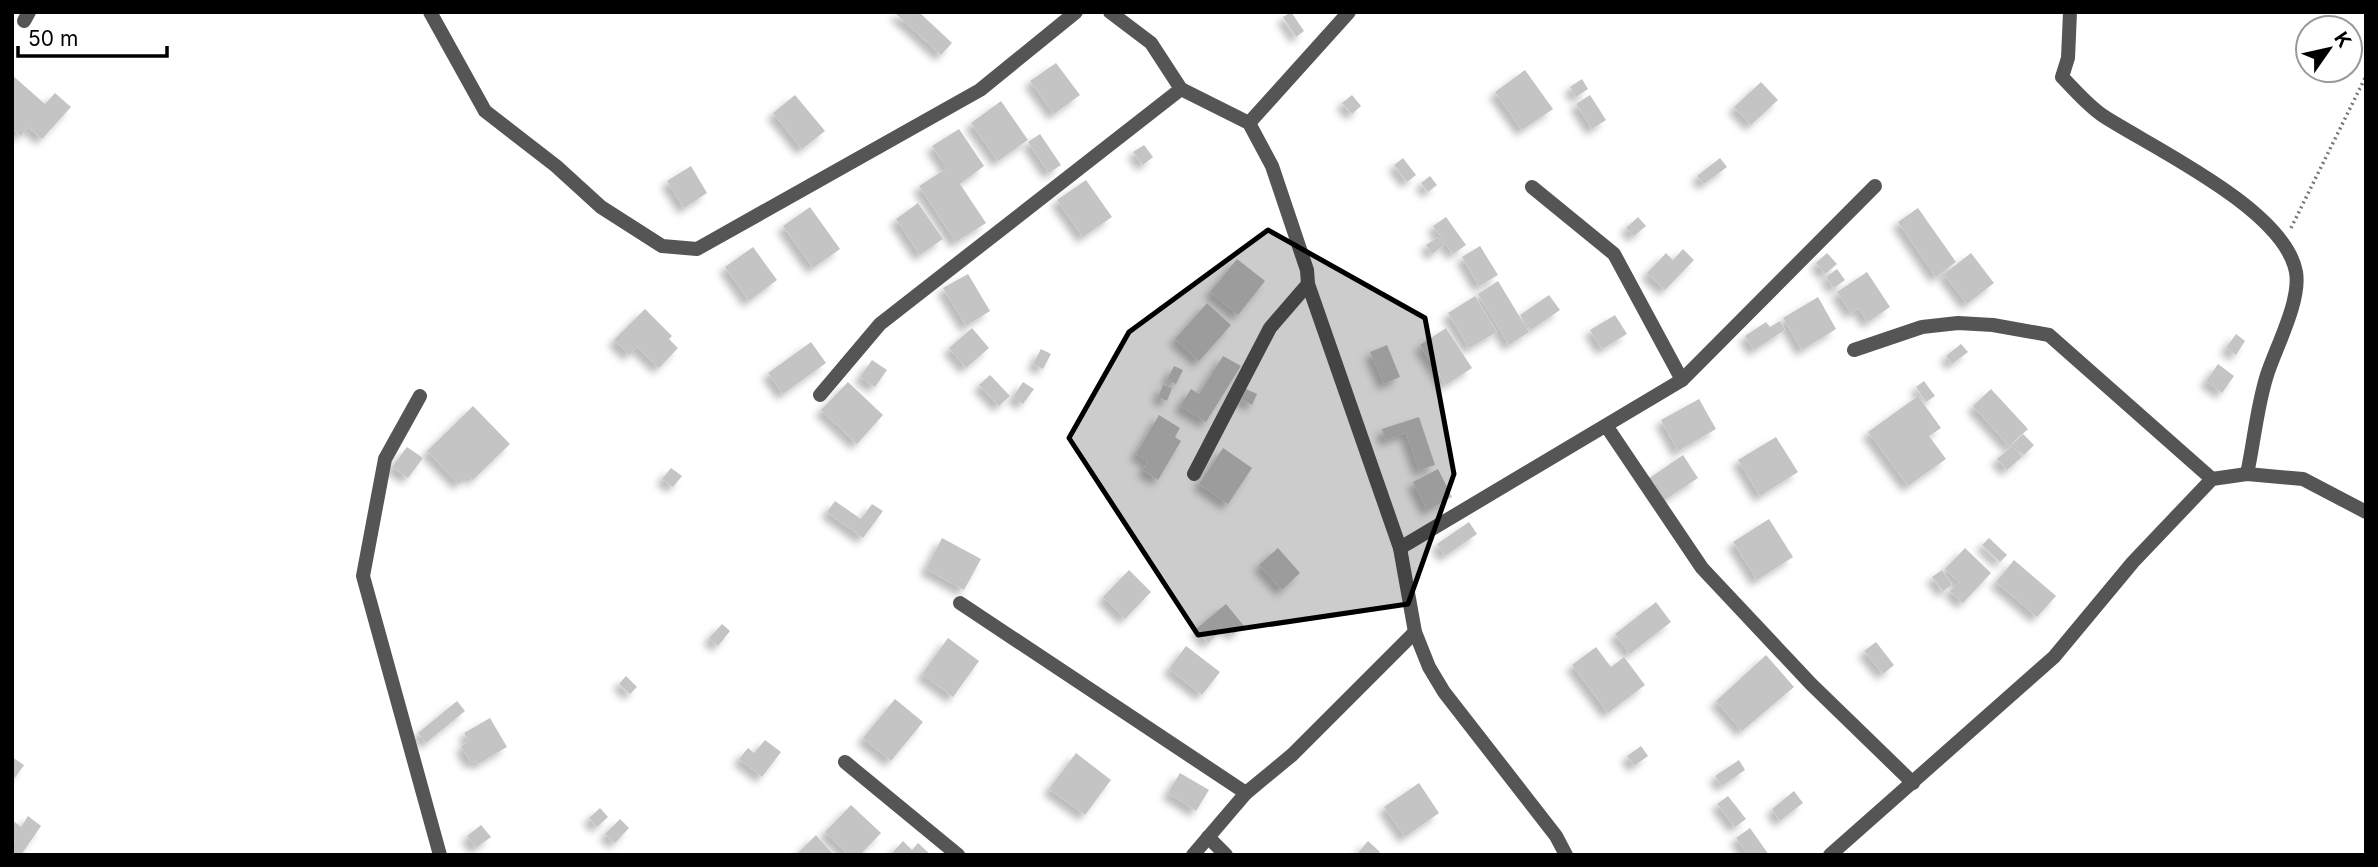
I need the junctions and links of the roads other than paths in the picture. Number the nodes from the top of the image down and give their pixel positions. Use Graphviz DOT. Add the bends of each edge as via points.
graph roads {
  1 [pos="430,12"];
  2 [pos="1076,12"];
  3 [pos="1110,12"];
  4 [pos="1349,12"];
  5 [pos="2070,12"];
  6 [pos="1181,89"];
  7 [pos="1249,123"];
  8 [pos="1875,186"];
  9 [pos="1532,187"];
  10 [pos="1308,284"];
  11 [pos="1854,349"];
  12 [pos="1682,380"];
  13 [pos="820,395"];
  14 [pos="420,397"];
  15 [pos="1607,427"];
  16 [pos="1194,474"];
  17 [pos="2247,474"];
  18 [pos="2212,479"];
  19 [pos="2366,512"];
  20 [pos="1400,548"];
  21 [pos="960,603"];
  22 [pos="1415,632"];
  23 [pos="845,762"];
  24 [pos="1913,783"];
  25 [pos="1246,793"];
  26 [pos="1208,837"];
  27 [pos="440,855"];
  28 [pos="958,855"];
  29 [pos="1193,855"];
  30 [pos="1226,855"];
  31 [pos="1566,855"];
  32 [pos="1830,855"];
  1 -- 2 [label="street" via="485,111 601,206 662,246 697,249 980,90"];
  3 -- 6 [label="street" via="1151,43"];
  4 -- 7 [label="street"];
  5 -- 17 [label="street" via="2068,58 2062,77 2102,115 2210,180 2258,216 2284,242 2296,273 2288,319 2266,376"];
  6 -- 7 [label="street"];
  6 -- 13 [label="street" via="880,324"];
  7 -- 10 [label="street" via="1272,166"];
  8 -- 12 [label="street"];
  9 -- 12 [label="street" via="1614,254"];
  10 -- 16 [label="street" via="1270,328"];
  10 -- 20 [label="street"];
  11 -- 18 [label="street" via="1922,327 1958,323 2049,335"];
  12 -- 15 [label="street"];
  14 -- 27 [label="street" via="385,459 363,576"];
  15 -- 20 [label="street"];
  15 -- 24 [label="street" via="1702,568"];
  17 -- 18 [label="street"];
  17 -- 19 [label="street" via="2303,479"];
  18 -- 24 [label="street" via="2133,562 2054,657"];
  20 -- 22 [label="street"];
  21 -- 25 [label="street"];
  22 -- 25 [label="street" via="1292,755"];
  22 -- 31 [label="street" via="1444,692"];
  23 -- 28 [label="street"];
  24 -- 32 [label="street"];
  25 -- 26 [label="street"];
  26 -- 29 [label="street"];
  26 -- 30 [label="street"];
}
